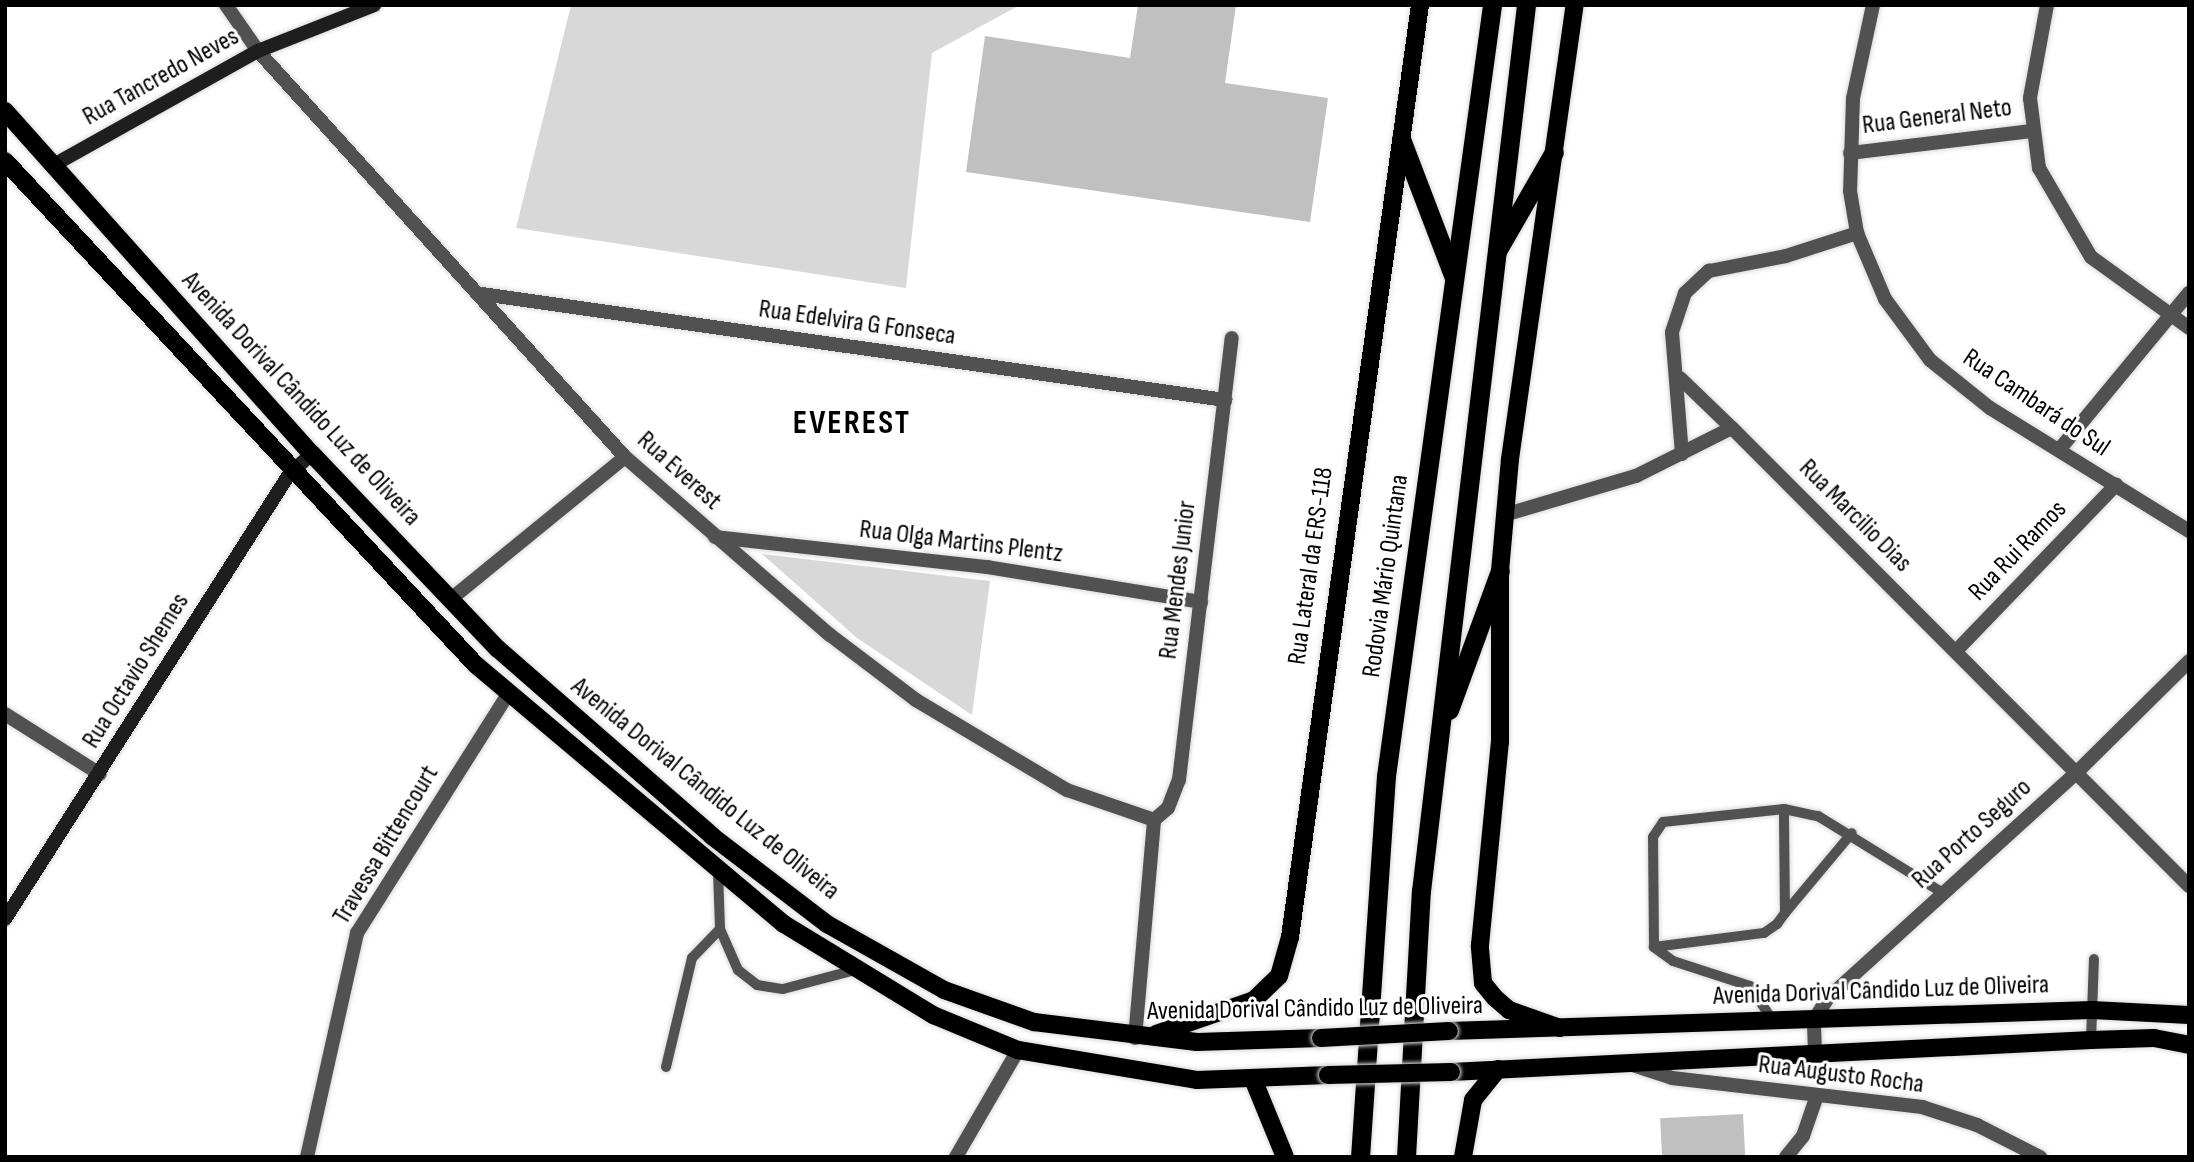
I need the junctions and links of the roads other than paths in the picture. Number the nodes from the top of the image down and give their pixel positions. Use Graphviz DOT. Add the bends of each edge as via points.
graph roads {
  1 [pos="226,5"];
  2 [pos="374,5"];
  3 [pos="1420,5"];
  4 [pos="1492,5"];
  5 [pos="1526,5"];
  6 [pos="1575,5"];
  7 [pos="1873,5"];
  8 [pos="2048,5"];
  9 [pos="258,51"];
  10 [pos="5,111"];
  11 [pos="2031,131"];
  12 [pos="1401,139"];
  13 [pos="1554,152"];
  14 [pos="1850,153"];
  15 [pos="5,161"];
  16 [pos="52,166"];
  17 [pos="1857,233"];
  18 [pos="1493,258"];
  19 [pos="1453,276"];
  20 [pos="2189,293"];
  21 [pos="482,294"];
  22 [pos="2169,316"];
  23 [pos="2189,328"];
  24 [pos="1232,338"];
  25 [pos="1680,378"];
  26 [pos="1225,400"];
  27 [pos="1732,428"];
  28 [pos="2059,450"];
  29 [pos="312,454"];
  30 [pos="1682,454"];
  31 [pos="625,457"];
  32 [pos="290,473"];
  33 [pos="2116,485"];
  34 [pos="1504,515"];
  35 [pos="2189,531"];
  36 [pos="715,537"];
  37 [pos="1500,571"];
  38 [pos="452,598"];
  39 [pos="1201,602"];
  40 [pos="1956,650"];
  41 [pos="2189,661"];
  42 [pos="508,694"];
  43 [pos="5,714"];
  44 [pos="1439,737"];
  45 [pos="2077,772"];
  46 [pos="100,774"];
  47 [pos="1784,809"];
  48 [pos="1154,820"];
  49 [pos="1852,833"];
  50 [pos="718,871"];
  51 [pos="2189,886"];
  52 [pos="1943,894"];
  53 [pos="1785,913"];
  54 [pos="5,919"];
  55 [pos="720,929"];
  56 [pos="1654,947"];
  57 [pos="2094,959"];
  58 [pos="855,970"];
  59 [pos="2092,1010"];
  60 [pos="2189,1015"];
  61 [pos="1814,1020"];
  62 [pos="1773,1021"];
  63 [pos="1560,1028"];
  64 [pos="1135,1038"];
  65 [pos="2091,1040"];
  66 [pos="2189,1045"];
  67 [pos="1017,1050"];
  68 [pos="1815,1053"];
  69 [pos="1628,1063"];
  70 [pos="666,1067"];
  71 [pos="1499,1069"];
  72 [pos="1253,1079"];
  73 [pos="1816,1099"];
  74 [pos="307,1157"];
  75 [pos="957,1157"];
  76 [pos="1284,1157"];
  77 [pos="1360,1157"];
  78 [pos="1406,1157"];
  79 [pos="1463,1157"];
  80 [pos="1786,1157"];
  81 [pos="2040,1157"];
  1 -- 9 [label="street, Rua Everest"];
  2 -- 9 [label="main road, Rua Tancredo Neves"];
  3 -- 12 [label="main road, Rua Lateral da ERS-118"];
  4 -- 19 [label="highway, Rodovia Mário Quintana"];
  5 -- 18 [label="highway"];
  6 -- 13 [label="main road"];
  7 -- 14 [label="street, Rua Cambará do Sul" via="1853,98"];
  8 -- 11 [label="street"];
  9 -- 16 [label="main road, Rua Tancredo Neves"];
  9 -- 21 [label="street, Rua Everest"];
  10 -- 16 [label="main road, Avenida Dorival Cândido Luz de Oliveira"];
  11 -- 14 [label="street, Rua General Neto"];
  11 -- 22 [label="street" via="2054,201 2091,257"];
  12 -- 19 [label="highway"];
  12 -- 64 [label="main road, Rua Lateral da ERS-118" via="1290,937 1279,976 1254,1000 1223,1016"];
  13 -- 18 [label="highway"];
  13 -- 34 [label="main road"];
  14 -- 17 [label="street, Rua Cambará do Sul"];
  15 -- 32 [label="main road, Avenida Dorival Cândido Luz de Oliveira"];
  16 -- 29 [label="main road, Avenida Dorival Cândido Luz de Oliveira"];
  17 -- 25 [label="street" via="1786,256 1727,265 1696,280 1675,312 1672,332"];
  17 -- 28 [label="street, Rua Cambará do Sul" via="1885,299 1930,360"];
  18 -- 44 [label="highway"];
  19 -- 77 [label="highway, Rodovia Mário Quintana" via="1385,775"];
  20 -- 22 [label="street"];
  21 -- 26 [label="street, Rua Edelvira G Fonseca"];
  21 -- 31 [label="street, Rua Everest"];
  22 -- 23 [label="street"];
  22 -- 28 [label="street"];
  24 -- 26 [label="street, Rua Mendes Junior"];
  25 -- 27 [label="street, Rua Marcilio Dias"];
  25 -- 30 [label="street"];
  26 -- 39 [label="street, Rua Mendes Junior"];
  27 -- 30 [label="street"];
  27 -- 40 [label="street, Rua Marcilio Dias"];
  28 -- 33 [label="street, Rua Cambará do Sul"];
  29 -- 32 [label="main road, Rua Octavio Shemes"];
  29 -- 38 [label="main road, Avenida Dorival Cândido Luz de Oliveira"];
  30 -- 34 [label="street" via="1594,491"];
  31 -- 36 [label="street, Rua Everest"];
  31 -- 38 [label="street"];
  32 -- 42 [label="main road, Avenida Dorival Cândido Luz de Oliveira"];
  32 -- 46 [label="main road, Rua Octavio Shemes"];
  33 -- 35 [label="street, Rua Cambará do Sul"];
  33 -- 40 [label="street, Rua Rui Ramos"];
  34 -- 37 [label="main road"];
  36 -- 39 [label="street, Rua Olga Martins Plentz" via="987,567"];
  36 -- 48 [label="street, Rua Everest" via="916,701 1067,790"];
  37 -- 44 [label="highway"];
  37 -- 63 [label="main road" via="1500,742 1480,945 1483,983 1509,1010"];
  38 -- 64 [label="main road, Avenida Dorival Cândido Luz de Oliveira" via="599,740 838,931 944,990 1034,1022"];
  39 -- 48 [label="street, Rua Mendes Junior" via="1179,780 1168,808"];
  40 -- 45 [label="street, Rua Marcilio Dias"];
  41 -- 45 [label="street, Rua Porto Seguro"];
  42 -- 50 [label="main road, Avenida Dorival Cândido Luz de Oliveira"];
  42 -- 74 [label="street, Travessa Bittencourt" via="357,933"];
  43 -- 46 [label="street"];
  44 -- 78 [label="highway" via="1421,891"];
  45 -- 51 [label="street, Rua Marcilio Dias"];
  45 -- 52 [label="street, Rua Porto Seguro"];
  46 -- 54 [label="main road, Rua Octavio Shemes"];
  47 -- 49 [label="lane"];
  47 -- 53 [label="lane"];
  47 -- 56 [label="lane" via="1674,818 1656,828"];
  48 -- 64 [label="street"];
  49 -- 52 [label="lane"];
  49 -- 53 [label="lane"];
  50 -- 55 [label="lane"];
  50 -- 58 [label="main road, Avenida Dorival Cândido Luz de Oliveira"];
  52 -- 61 [label="street, Rua Porto Seguro" via="1847,978"];
  53 -- 56 [label="lane" via="1764,933"];
  55 -- 58 [label="lane" via="738,970 757,985 783,989"];
  55 -- 70 [label="lane" via="692,958"];
  56 -- 62 [label="lane" via="1673,961 1750,986"];
  57 -- 59 [label="lane"];
  58 -- 67 [label="main road, Avenida Dorival Cândido Luz de Oliveira" via="933,1015"];
  59 -- 60 [label="main road, Avenida Dorival Cândido Luz de Oliveira"];
  59 -- 61 [label="main road, Avenida Dorival Cândido Luz de Oliveira"];
  59 -- 65 [label="lane"];
  61 -- 62 [label="main road, Avenida Dorival Cândido Luz de Oliveira"];
  61 -- 68 [label="street"];
  62 -- 63 [label="main road, Avenida Dorival Cândido Luz de Oliveira"];
  63 -- 64 [label="main road, Avenida Dorival Cândido Luz de Oliveira, bridge" via="1321,1038"];
  65 -- 66 [label="main road, Avenida Dorival Cândido Luz de Oliveira" via="2154,1038"];
  65 -- 68 [label="main road, Avenida Dorival Cândido Luz de Oliveira"];
  67 -- 72 [label="main road, Avenida Dorival Cândido Luz de Oliveira" via="1110,1070"];
  67 -- 75 [label="street"];
  68 -- 69 [label="main road, Avenida Dorival Cândido Luz de Oliveira"];
  69 -- 71 [label="main road, Avenida Dorival Cândido Luz de Oliveira"];
  69 -- 73 [label="street, Rua Augusto Rocha" via="1672,1078"];
  71 -- 72 [label="main road, Avenida Dorival Cândido Luz de Oliveira, bridge"];
  71 -- 79 [label="main road" via="1466,1116"];
  72 -- 76 [label="main road"];
  73 -- 80 [label="street" via="1803,1136"];
  73 -- 81 [label="street, Rua Augusto Rocha" via="1922,1107 1977,1125"];
}
